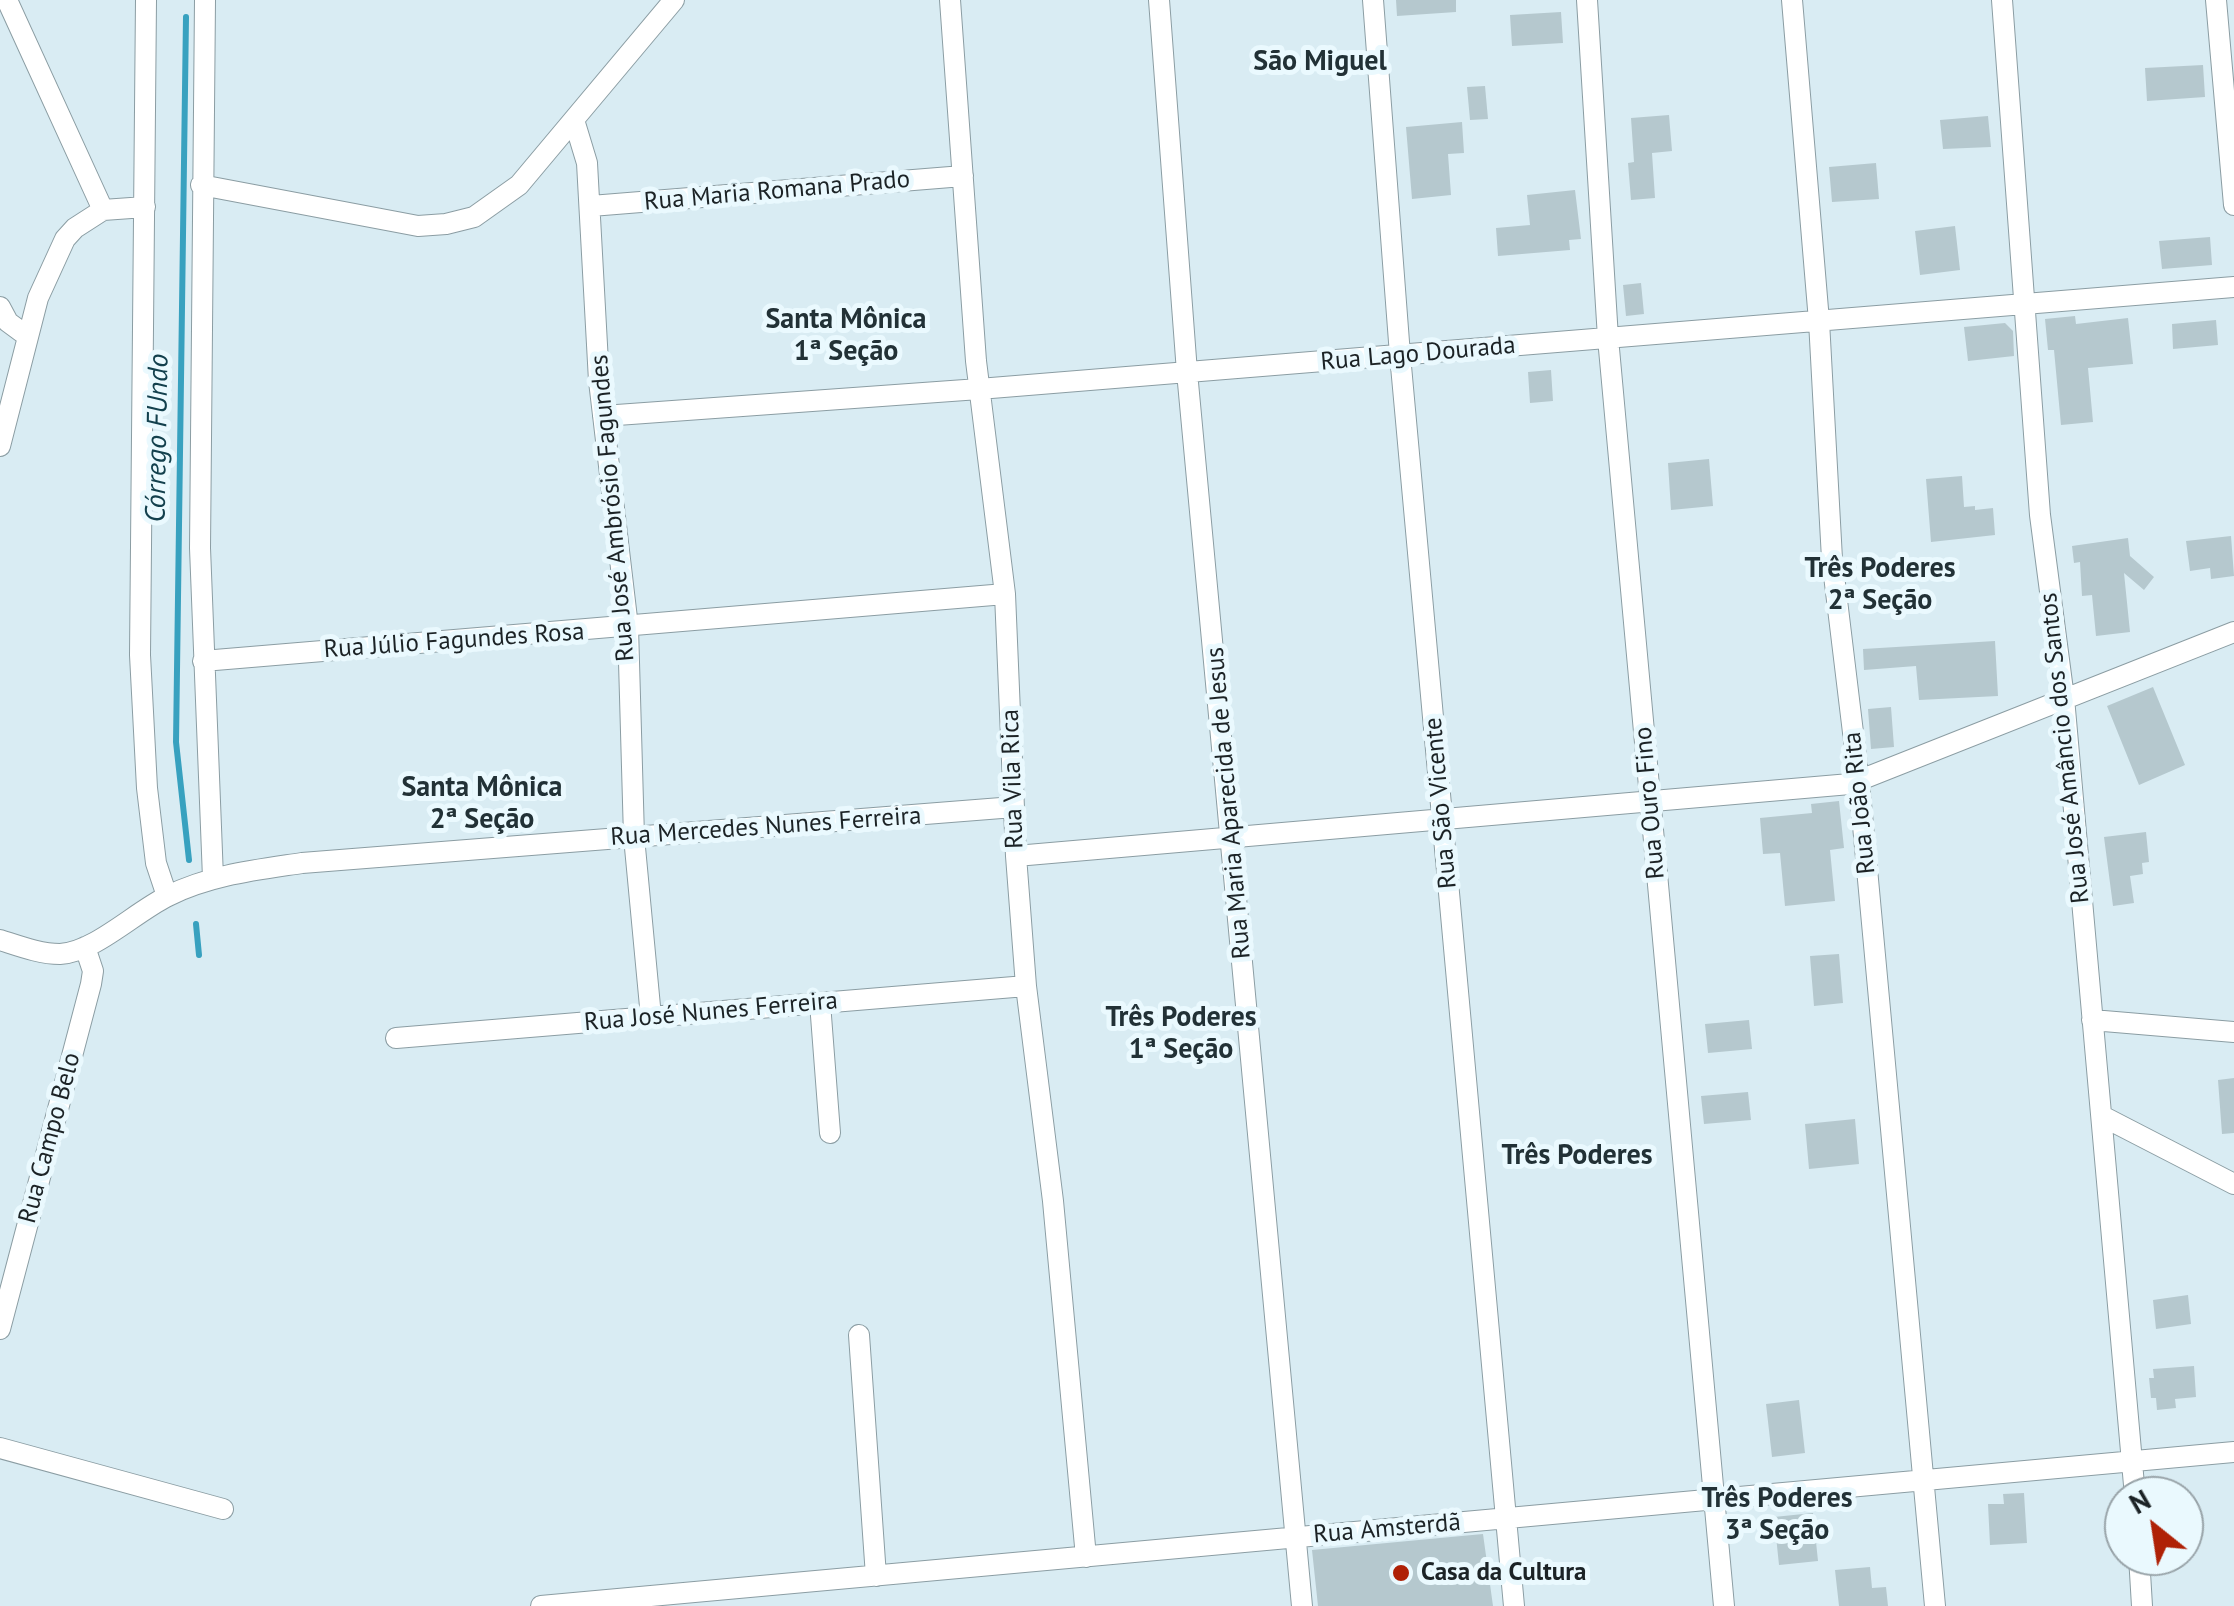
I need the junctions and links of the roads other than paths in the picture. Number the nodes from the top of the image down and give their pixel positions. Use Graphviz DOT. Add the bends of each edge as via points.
graph roads {
  1 [pos="6,0"];
  2 [pos="146,0"];
  3 [pos="205,0"];
  4 [pos="674,0"];
  5 [pos="950,0"];
  6 [pos="1159,0"];
  7 [pos="1373,0"];
  8 [pos="1586,0"];
  9 [pos="1792,0"];
  10 [pos="2002,0"];
  11 [pos="2216,0"];
  12 [pos="574,120"];
  13 [pos="963,176"];
  14 [pos="201,186"];
  15 [pos="2234,205"];
  16 [pos="591,206"];
  17 [pos="145,207"];
  18 [pos="103,210"];
  19 [pos="2234,286"];
  20 [pos="2027,304"];
  21 [pos="0,307"];
  22 [pos="1819,321"];
  23 [pos="28,336"];
  24 [pos="1608,338"];
  25 [pos="1400,355"];
  26 [pos="1187,372"];
  27 [pos="979,389"];
  28 [pos="602,416"];
  29 [pos="0,446"];
  30 [pos="1005,594"];
  31 [pos="628,628"];
  32 [pos="2234,632"];
  33 [pos="203,661"];
  34 [pos="2064,698"];
  35 [pos="1859,782"];
  36 [pos="1650,800"];
  37 [pos="1014,807"];
  38 [pos="1442,818"];
  39 [pos="1232,836"];
  40 [pos="634,837"];
  41 [pos="1016,856"];
  42 [pos="188,888"];
  43 [pos="0,940"];
  44 [pos="86,947"];
  45 [pos="1026,986"];
  46 [pos="820,1003"];
  47 [pos="652,1017"];
  48 [pos="2092,1020"];
  49 [pos="2234,1032"];
  50 [pos="396,1038"];
  51 [pos="2102,1116"];
  52 [pos="830,1133"];
  53 [pos="2234,1184"];
  54 [pos="0,1329"];
  55 [pos="859,1335"];
  56 [pos="0,1448"];
  57 [pos="2234,1452"];
  58 [pos="2132,1462"];
  59 [pos="2133,1476"];
  60 [pos="1923,1481"];
  61 [pos="1714,1500"];
  62 [pos="222,1509"];
  63 [pos="1506,1519"];
  64 [pos="1296,1538"];
  65 [pos="1086,1557"];
  66 [pos="876,1576"];
  67 [pos="2140,1576"];
  68 [pos="541,1606"];
  69 [pos="1302,1606"];
  70 [pos="1514,1606"];
  71 [pos="1724,1606"];
  72 [pos="1935,1606"];
  73 [pos="2142,1606"];
  1 -- 18 [label="street"];
  2 -- 17 [label="street"];
  3 -- 14 [label="street"];
  4 -- 12 [label="street"];
  5 -- 13 [label="street, Rua Vila Rica"];
  6 -- 26 [label="street, Rua Maria Aparecida de Jesus"];
  7 -- 25 [label="street, Rua São Vicente"];
  8 -- 24 [label="street, Rua Ouro Fino"];
  9 -- 22 [label="street, Rua João Rita"];
  10 -- 20 [label="street, Rua José Amâncio dos Santos"];
  11 -- 15 [label="street"];
  12 -- 14 [label="street" via="519,186 474,217 446,224 418,226"];
  12 -- 16 [label="street, Rua José Ambrósio Fagundes"];
  13 -- 16 [label="street, Rua Maria Romana Prado"];
  13 -- 27 [label="street, Rua Vila Rica"];
  14 -- 33 [label="street"];
  16 -- 28 [label="street, Rua José Ambrósio Fagundes"];
  17 -- 18 [label="street"];
  17 -- 42 [label="street" via="142,692 156,863"];
  18 -- 23 [label="street" via="65,238"];
  19 -- 20 [label="street, Rua Lago Dourada"];
  20 -- 22 [label="street, Rua Lago Dourada"];
  20 -- 34 [label="street, Rua José Amâncio dos Santos" via="2040,514"];
  21 -- 23 [label="street"];
  22 -- 24 [label="street, Rua Lago Dourada"];
  22 -- 35 [label="street, Rua João Rita" via="1832,559"];
  23 -- 29 [label="street"];
  24 -- 25 [label="street, Rua Lago Dourada"];
  24 -- 36 [label="street, Rua Ouro Fino"];
  25 -- 26 [label="street, Rua Lago Dourada"];
  25 -- 38 [label="street, Rua São Vicente"];
  26 -- 27 [label="street, Rua Lago Dourada"];
  26 -- 39 [label="street, Rua Maria Aparecida de Jesus"];
  27 -- 28 [label="street, Rua Lago Dourada"];
  27 -- 30 [label="street, Rua Vila Rica"];
  28 -- 31 [label="street, Rua José Ambrósio Fagundes"];
  30 -- 31 [label="street, Rua Júlio Fagundes Rosa"];
  30 -- 37 [label="street, Rua Vila Rica"];
  31 -- 33 [label="street, Rua Júlio Fagundes Rosa"];
  31 -- 40 [label="street, Rua José Ambrósio Fagundes"];
  32 -- 34 [label="street"];
  33 -- 42 [label="street"];
  34 -- 35 [label="street"];
  34 -- 48 [label="street, Rua José Amâncio dos Santos"];
  35 -- 36 [label="street"];
  35 -- 60 [label="street, Rua João Rita"];
  36 -- 38 [label="street"];
  36 -- 61 [label="street, Rua Ouro Fino"];
  37 -- 40 [label="street, Rua Mercedes Nunes Ferreira"];
  37 -- 41 [label="street, Rua Vila Rica"];
  38 -- 39 [label="street"];
  38 -- 63 [label="street, Rua São Vicente"];
  39 -- 41 [label="street"];
  39 -- 64 [label="street, Rua Maria Aparecida de Jesus"];
  40 -- 42 [label="street, Rua Mercedes Nunes Ferreira" via="302,863"];
  40 -- 47 [label="street, Rua José Ambrósio Fagundes"];
  41 -- 45 [label="street, Rua Vila Rica"];
  42 -- 44 [label="street, Rua Mercedes Nunes Ferreira"];
  43 -- 44 [label="street, Rua Mercedes Nunes Ferreira" via="62,954"];
  44 -- 54 [label="street, Rua Campo Belo" via="91,984"];
  45 -- 46 [label="street, Rua José Nunes Ferreira"];
  45 -- 65 [label="street, Rua Vila Rica"];
  46 -- 47 [label="street, Rua José Nunes Ferreira"];
  46 -- 52 [label="street"];
  47 -- 50 [label="street, Rua José Nunes Ferreira"];
  48 -- 49 [label="street"];
  48 -- 51 [label="street, Rua José Amâncio dos Santos"];
  51 -- 53 [label="street"];
  51 -- 58 [label="street, Rua José Amâncio dos Santos"];
  55 -- 66 [label="street"];
  56 -- 62 [label="street"];
  57 -- 58 [label="street, Rua Amsterdã"];
  58 -- 59 [label="street, Rua José Amâncio dos Santos"];
  58 -- 60 [label="street, Rua Amsterdã"];
  60 -- 61 [label="street, Rua Amsterdã"];
  60 -- 72 [label="street, Rua João Rita"];
  61 -- 63 [label="street, Rua Amsterdã"];
  61 -- 71 [label="street, Rua Ouro Fino"];
  63 -- 64 [label="street, Rua Amsterdã"];
  63 -- 70 [label="street, Rua São Vicente"];
  64 -- 65 [label="street, Rua Amsterdã"];
  64 -- 69 [label="street, Rua Maria Aparecida de Jesus"];
  65 -- 66 [label="street, Rua Amsterdã"];
  66 -- 68 [label="street, Rua Amsterdã"];
  67 -- 73 [label="street"];
}
